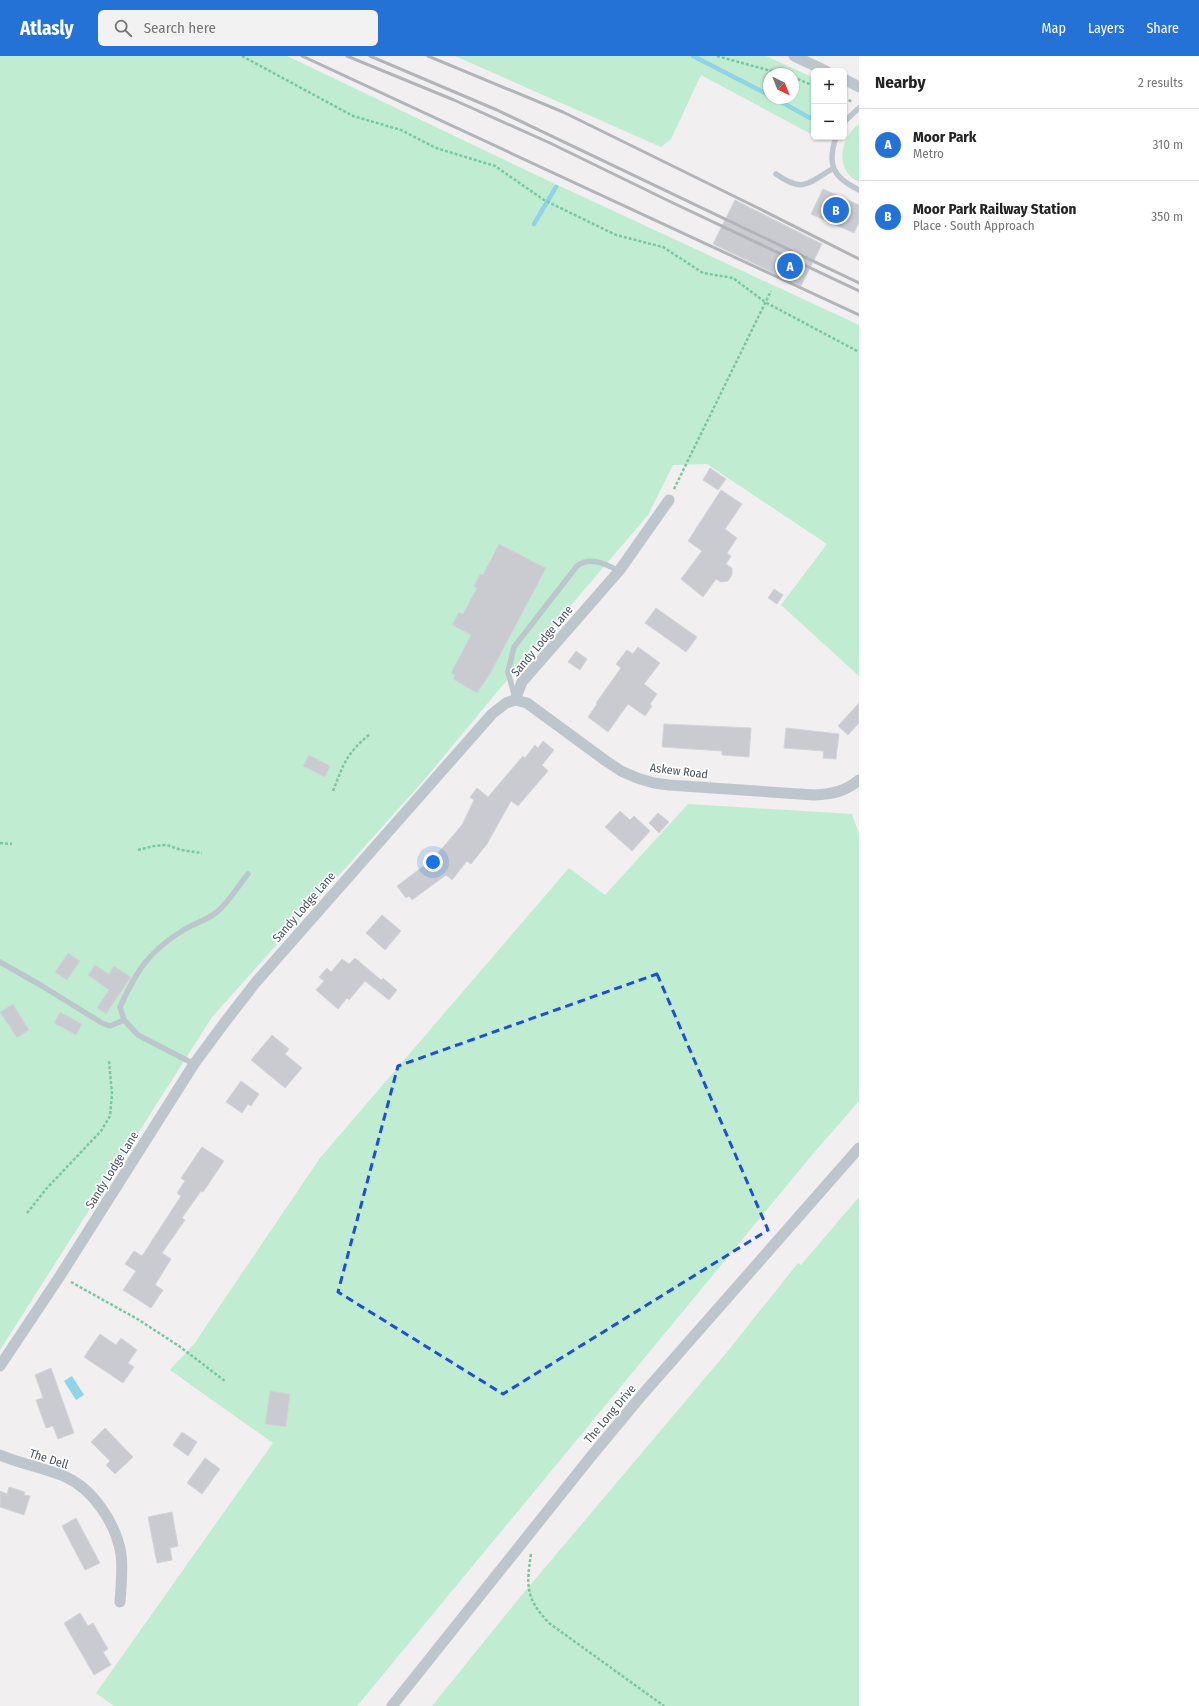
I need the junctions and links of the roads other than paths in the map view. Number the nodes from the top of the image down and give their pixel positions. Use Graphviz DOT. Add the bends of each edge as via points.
graph roads {
  1 [pos="799,57"];
  2 [pos="820,68"];
  3 [pos="847,81"];
  4 [pos="859,86"];
  5 [pos="859,108"];
  6 [pos="847,119"];
  7 [pos="835,140"];
  8 [pos="832,169"];
  9 [pos="776,174"];
  10 [pos="859,190"];
  11 [pos="670,498"];
  12 [pos="619,571"];
  13 [pos="516,700"];
  14 [pos="859,780"];
  15 [pos="248,874"];
  16 [pos="0,962"];
  17 [pos="124,1020"];
  18 [pos="194,1064"];
  19 [pos="859,1148"];
  20 [pos="0,1366"];
  21 [pos="0,1455"];
  22 [pos="120,1602"];
  23 [pos="392,1706"];
  1 -- 2 [label="street"];
  3 -- 4 [label="street"];
  5 -- 6 [label="lane"];
  7 -- 8 [label="lane" via="832,150"];
  8 -- 9 [label="lane" via="809,183 798,186"];
  8 -- 10 [label="lane" via="840,178"];
  11 -- 12 [label="street, Sandy Lodge Lane"];
  12 -- 13 [label="street, Sandy Lodge Lane" via="522,682"];
  12 -- 13 [label="lane" via="606,563 589,560 577,566 514,647 508,672"];
  13 -- 14 [label="street, Askew Road" via="527,703 621,771 654,783 814,795 839,792"];
  13 -- 18 [label="street, Sandy Lodge Lane" via="506,703 492,714 256,982"];
  15 -- 17 [label="lane" via="216,913 183,930 150,957 136,974 120,1008"];
  16 -- 17 [label="lane" via="102,1023 110,1026"];
  17 -- 18 [label="lane" via="138,1035"];
  18 -- 20 [label="street, Sandy Lodge Lane"];
  19 -- 23 [label="street, The Long Drive" via="588,1459"];
  21 -- 22 [label="street, The Dell" via="68,1478 94,1498 118,1540 122,1579"];
}
